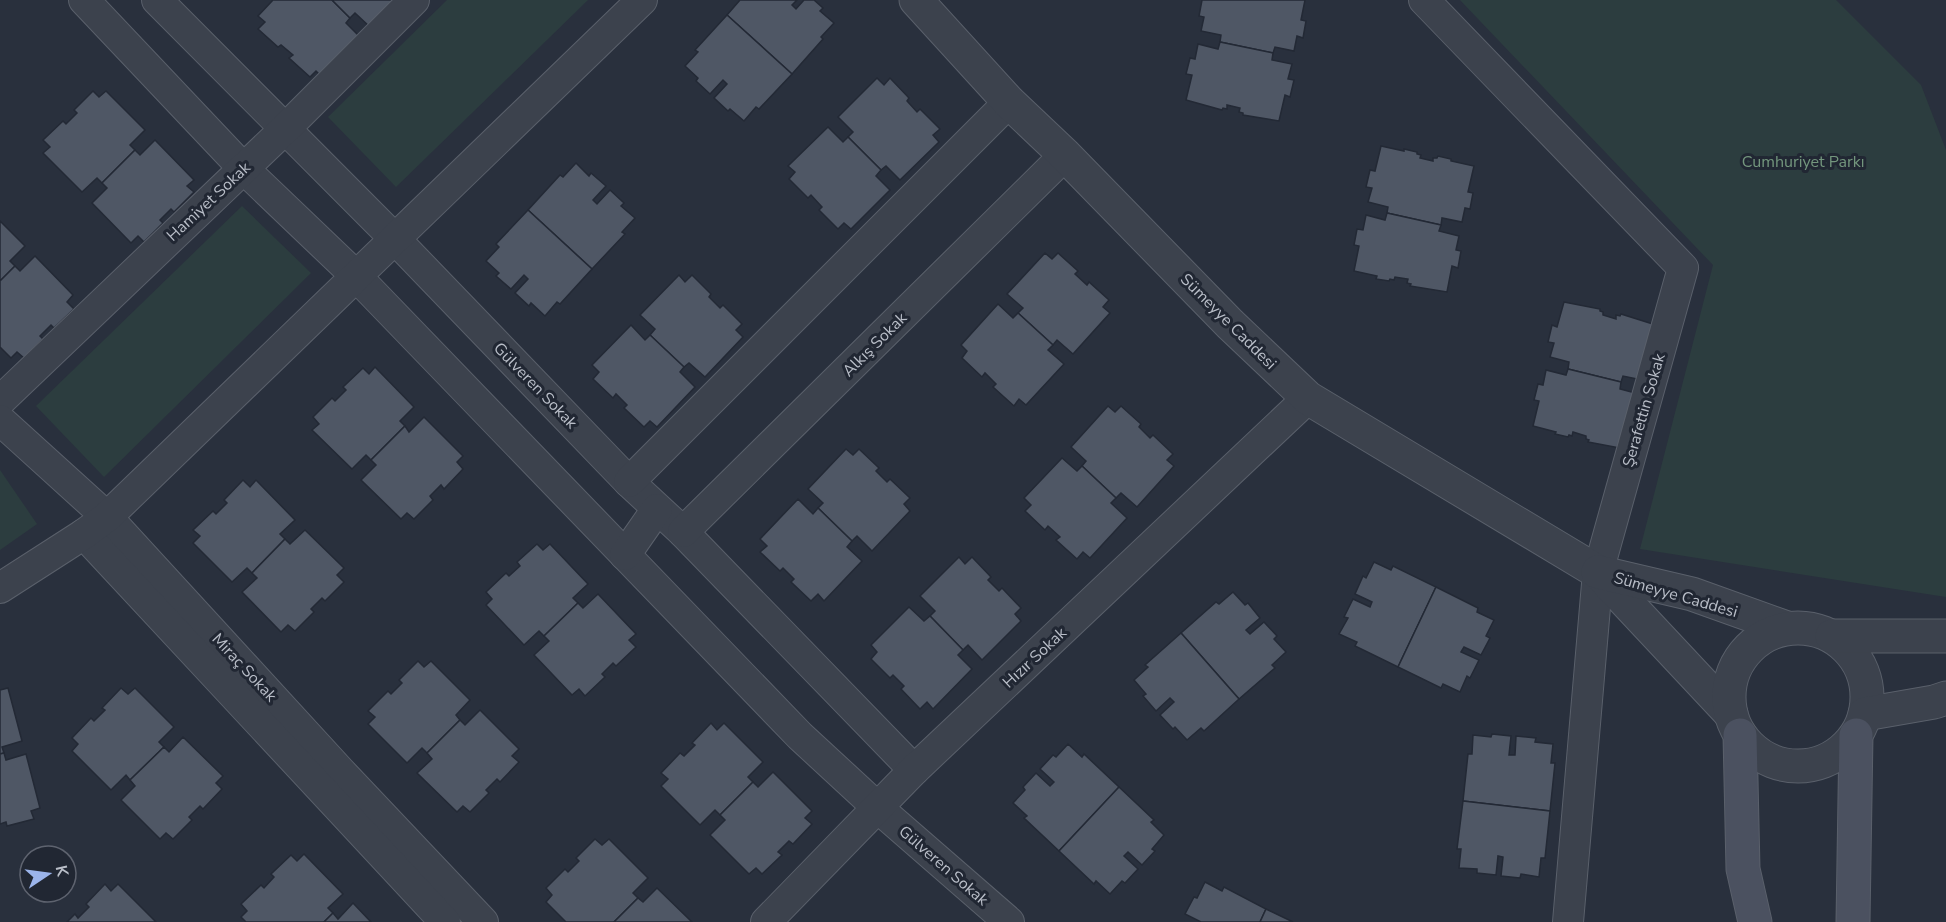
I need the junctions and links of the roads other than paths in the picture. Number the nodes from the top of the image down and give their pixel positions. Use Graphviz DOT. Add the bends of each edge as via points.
graph roads {
  1 [pos="84,0"];
  2 [pos="157,0"];
  3 [pos="414,0"];
  4 [pos="642,0"];
  5 [pos="916,0"];
  6 [pos="1424,0"];
  7 [pos="1009,102"];
  8 [pos="285,129"];
  9 [pos="1065,155"];
  10 [pos="243,168"];
  11 [pos="395,239"];
  12 [pos="357,276"];
  13 [pos="1308,398"];
  14 [pos="0,401"];
  15 [pos="0,420"];
  16 [pos="629,482"];
  17 [pos="657,509"];
  18 [pos="95,525"];
  19 [pos="683,532"];
  20 [pos="625,555"];
  21 [pos="1598,572"];
  22 [pos="0,588"];
  23 [pos="1787,628"];
  24 [pos="1832,636"];
  25 [pos="1946,636"];
  26 [pos="1946,698"];
  27 [pos="1736,724"];
  28 [pos="1861,725"];
  29 [pos="914,770"];
  30 [pos="878,808"];
  31 [pos="445,922"];
  32 [pos="483,922"];
  33 [pos="766,922"];
  34 [pos="1009,922"];
  35 [pos="1568,922"];
  36 [pos="1755,922"];
  37 [pos="1853,922"];
  1 -- 10 [label="street, Gülveren Sokak"];
  2 -- 8 [label="street, Gülveren Sokak"];
  3 -- 8 [label="street, Hamiyet Sokak"];
  4 -- 11 [label="street"];
  5 -- 7 [label="street, Sümeyye Caddesi"];
  6 -- 21 [label="street, Şerafettin Sokak" via="1683,268"];
  7 -- 9 [label="street, Sümeyye Caddesi"];
  7 -- 16 [label="street"];
  8 -- 10 [label="street, Hamiyet Sokak"];
  8 -- 11 [label="street, Gülveren Sokak"];
  9 -- 13 [label="street, Sümeyye Caddesi"];
  9 -- 19 [label="street, Alkış Sokak"];
  10 -- 12 [label="street, Gülveren Sokak"];
  10 -- 14 [label="street, Hamiyet Sokak"];
  11 -- 12 [label="street"];
  11 -- 16 [label="street, Gülveren Sokak"];
  12 -- 18 [label="street"];
  12 -- 20 [label="street, Gülveren Sokak"];
  13 -- 21 [label="street, Sümeyye Caddesi"];
  13 -- 29 [label="street, Hızır Sokak"];
  15 -- 18 [label="street, Miraç Sokak"];
  16 -- 17 [label="street, Gülveren Sokak"];
  17 -- 19 [label="street, Gülveren Sokak"];
  17 -- 20 [label="street"];
  18 -- 22 [label="street"];
  18 -- 31 [label="street"];
  18 -- 32 [label="street, Miraç Sokak" via="340,771"];
  19 -- 29 [label="street, Gülveren Sokak"];
  20 -- 30 [label="street, Gülveren Sokak" via="800,736"];
  21 -- 23 [label="street, Sümeyye Caddesi" via="1692,594"];
  21 -- 27 [label="street, Sümeyye Caddesi"];
  21 -- 35 [label="street, Şerafettin Sokak"];
  23 -- 24 [label="street" via="1810,628"];
  23 -- 27 [label="street" via="1766,636 1748,650 1735,668 1730,691"];
  24 -- 25 [label="street"];
  24 -- 28 [label="street" via="1849,650 1862,669 1867,692"];
  26 -- 28 [label="street"];
  27 -- 28 [label="street" via="1756,751 1776,762 1798,766 1821,762 1840,752"];
  27 -- 36 [label="main road" via="1743,869"];
  28 -- 37 [label="main road"];
  29 -- 30 [label="street, Hızır Sokak"];
  30 -- 33 [label="street, Hızır Sokak"];
  30 -- 34 [label="street, Gülveren Sokak"];
}
